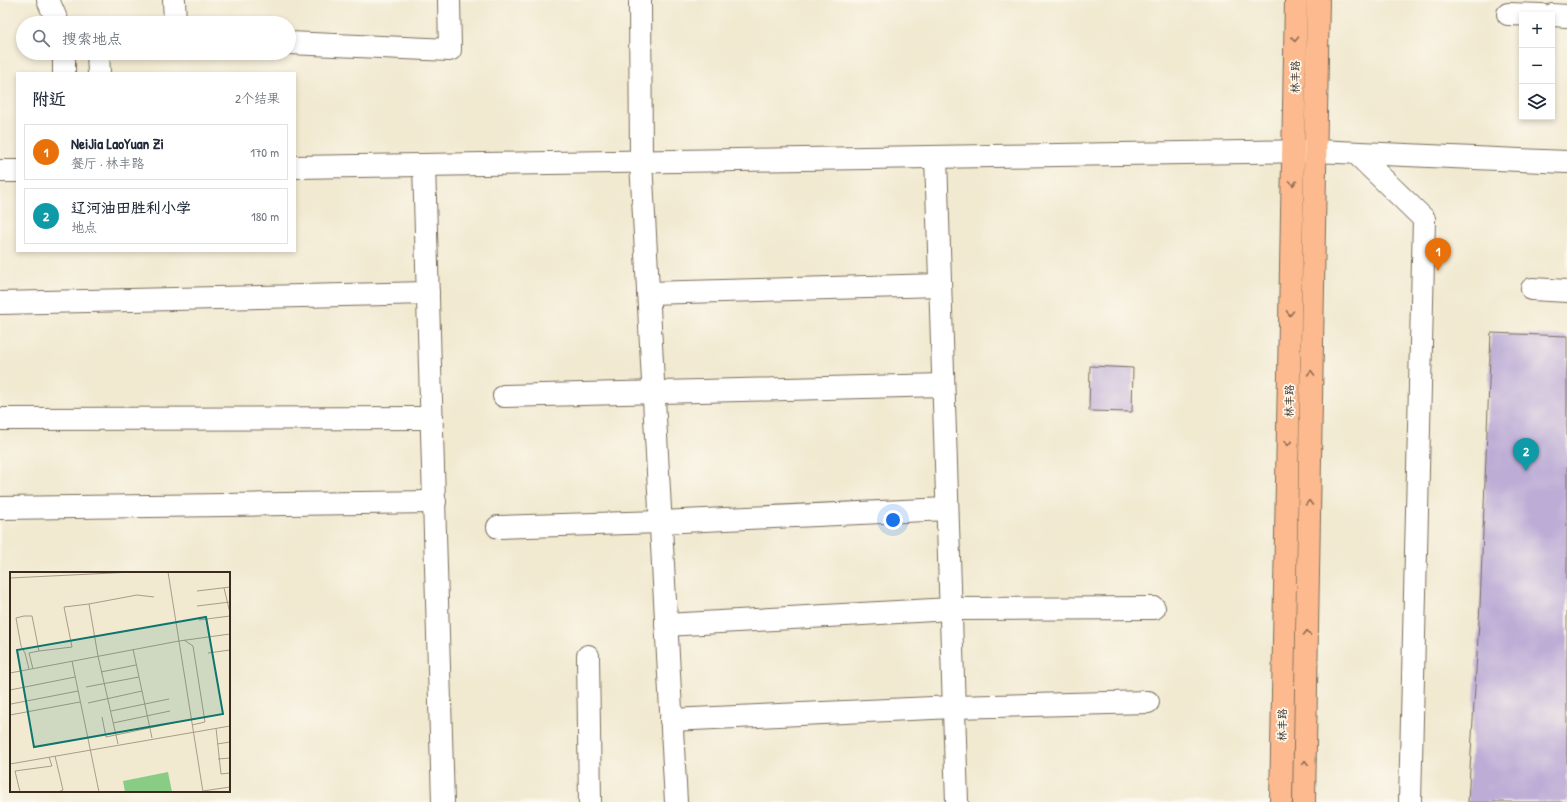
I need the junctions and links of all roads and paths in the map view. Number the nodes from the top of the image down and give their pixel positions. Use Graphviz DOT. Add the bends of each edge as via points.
graph roads {
  1 [pos="48,0"];
  2 [pos="174,0"];
  3 [pos="449,0"];
  4 [pos="640,0"];
  5 [pos="1296,0"];
  6 [pos="1318,0"];
  7 [pos="1508,14"];
  8 [pos="1519,14"];
  9 [pos="55,16"];
  10 [pos="174,16"];
  11 [pos="1555,16"];
  12 [pos="1567,16"];
  13 [pos="296,43"];
  14 [pos="64,60"];
  15 [pos="98,60"];
  16 [pos="64,72"];
  17 [pos="99,72"];
  18 [pos="1294,151"];
  19 [pos="1315,151"];
  20 [pos="1356,152"];
  21 [pos="936,157"];
  22 [pos="641,161"];
  23 [pos="1567,162"];
  24 [pos="424,165"];
  25 [pos="296,167"];
  26 [pos="0,171"];
  27 [pos="16,171"];
  28 [pos="940,285"];
  29 [pos="1532,289"];
  30 [pos="1567,291"];
  31 [pos="428,293"];
  32 [pos="648,293"];
  33 [pos="0,303"];
  34 [pos="943,385"];
  35 [pos="654,394"];
  36 [pos="504,396"];
  37 [pos="432,418"];
  38 [pos="0,419"];
  39 [pos="435,502"];
  40 [pos="0,508"];
  41 [pos="947,509"];
  42 [pos="661,522"];
  43 [pos="498,527"];
  44 [pos="1154,608"];
  45 [pos="950,609"];
  46 [pos="666,625"];
  47 [pos="588,656"];
  48 [pos="1148,702"];
  49 [pos="954,708"];
  50 [pos="671,720"];
  51 [pos="443,802"];
  52 [pos="590,802"];
  53 [pos="676,802"];
  54 [pos="957,802"];
  55 [pos="1281,802"];
  56 [pos="1304,802"];
  57 [pos="1410,802"];
  1 -- 9 [label="street"];
  2 -- 10 [label="street"];
  3 -- 13 [label="street" via="450,50"];
  4 -- 22 [label="street"];
  5 -- 18 [label="main road, 林丰路, one-way"];
  6 -- 19 [label="main road, 林丰路"];
  7 -- 8 [label="street"];
  11 -- 12 [label="street"];
  14 -- 16 [label="street"];
  15 -- 17 [label="street"];
  18 -- 19 [label="street"];
  18 -- 21 [label="street"];
  18 -- 55 [label="main road, 林丰路, one-way"];
  19 -- 20 [label="street"];
  56 -- 19 [label="main road, 林丰路, one-way"];
  20 -- 23 [label="street"];
  20 -- 57 [label="street" via="1424,219"];
  21 -- 22 [label="street"];
  21 -- 28 [label="street"];
  22 -- 24 [label="street"];
  22 -- 32 [label="street"];
  24 -- 25 [label="street"];
  24 -- 31 [label="street"];
  26 -- 27 [label="street"];
  28 -- 32 [label="street"];
  28 -- 34 [label="street"];
  29 -- 30 [label="street"];
  31 -- 33 [label="street"];
  31 -- 37 [label="street"];
  32 -- 35 [label="street"];
  34 -- 35 [label="street"];
  34 -- 41 [label="street"];
  35 -- 36 [label="street"];
  35 -- 42 [label="street"];
  37 -- 38 [label="street"];
  37 -- 39 [label="street"];
  39 -- 40 [label="street"];
  39 -- 51 [label="street"];
  41 -- 42 [label="street"];
  41 -- 45 [label="street"];
  42 -- 43 [label="street"];
  42 -- 46 [label="street"];
  44 -- 45 [label="street"];
  45 -- 46 [label="street"];
  45 -- 49 [label="street"];
  46 -- 50 [label="street"];
  47 -- 52 [label="street"];
  48 -- 49 [label="street"];
  49 -- 50 [label="street"];
  49 -- 54 [label="street"];
  50 -- 53 [label="street"];
}
